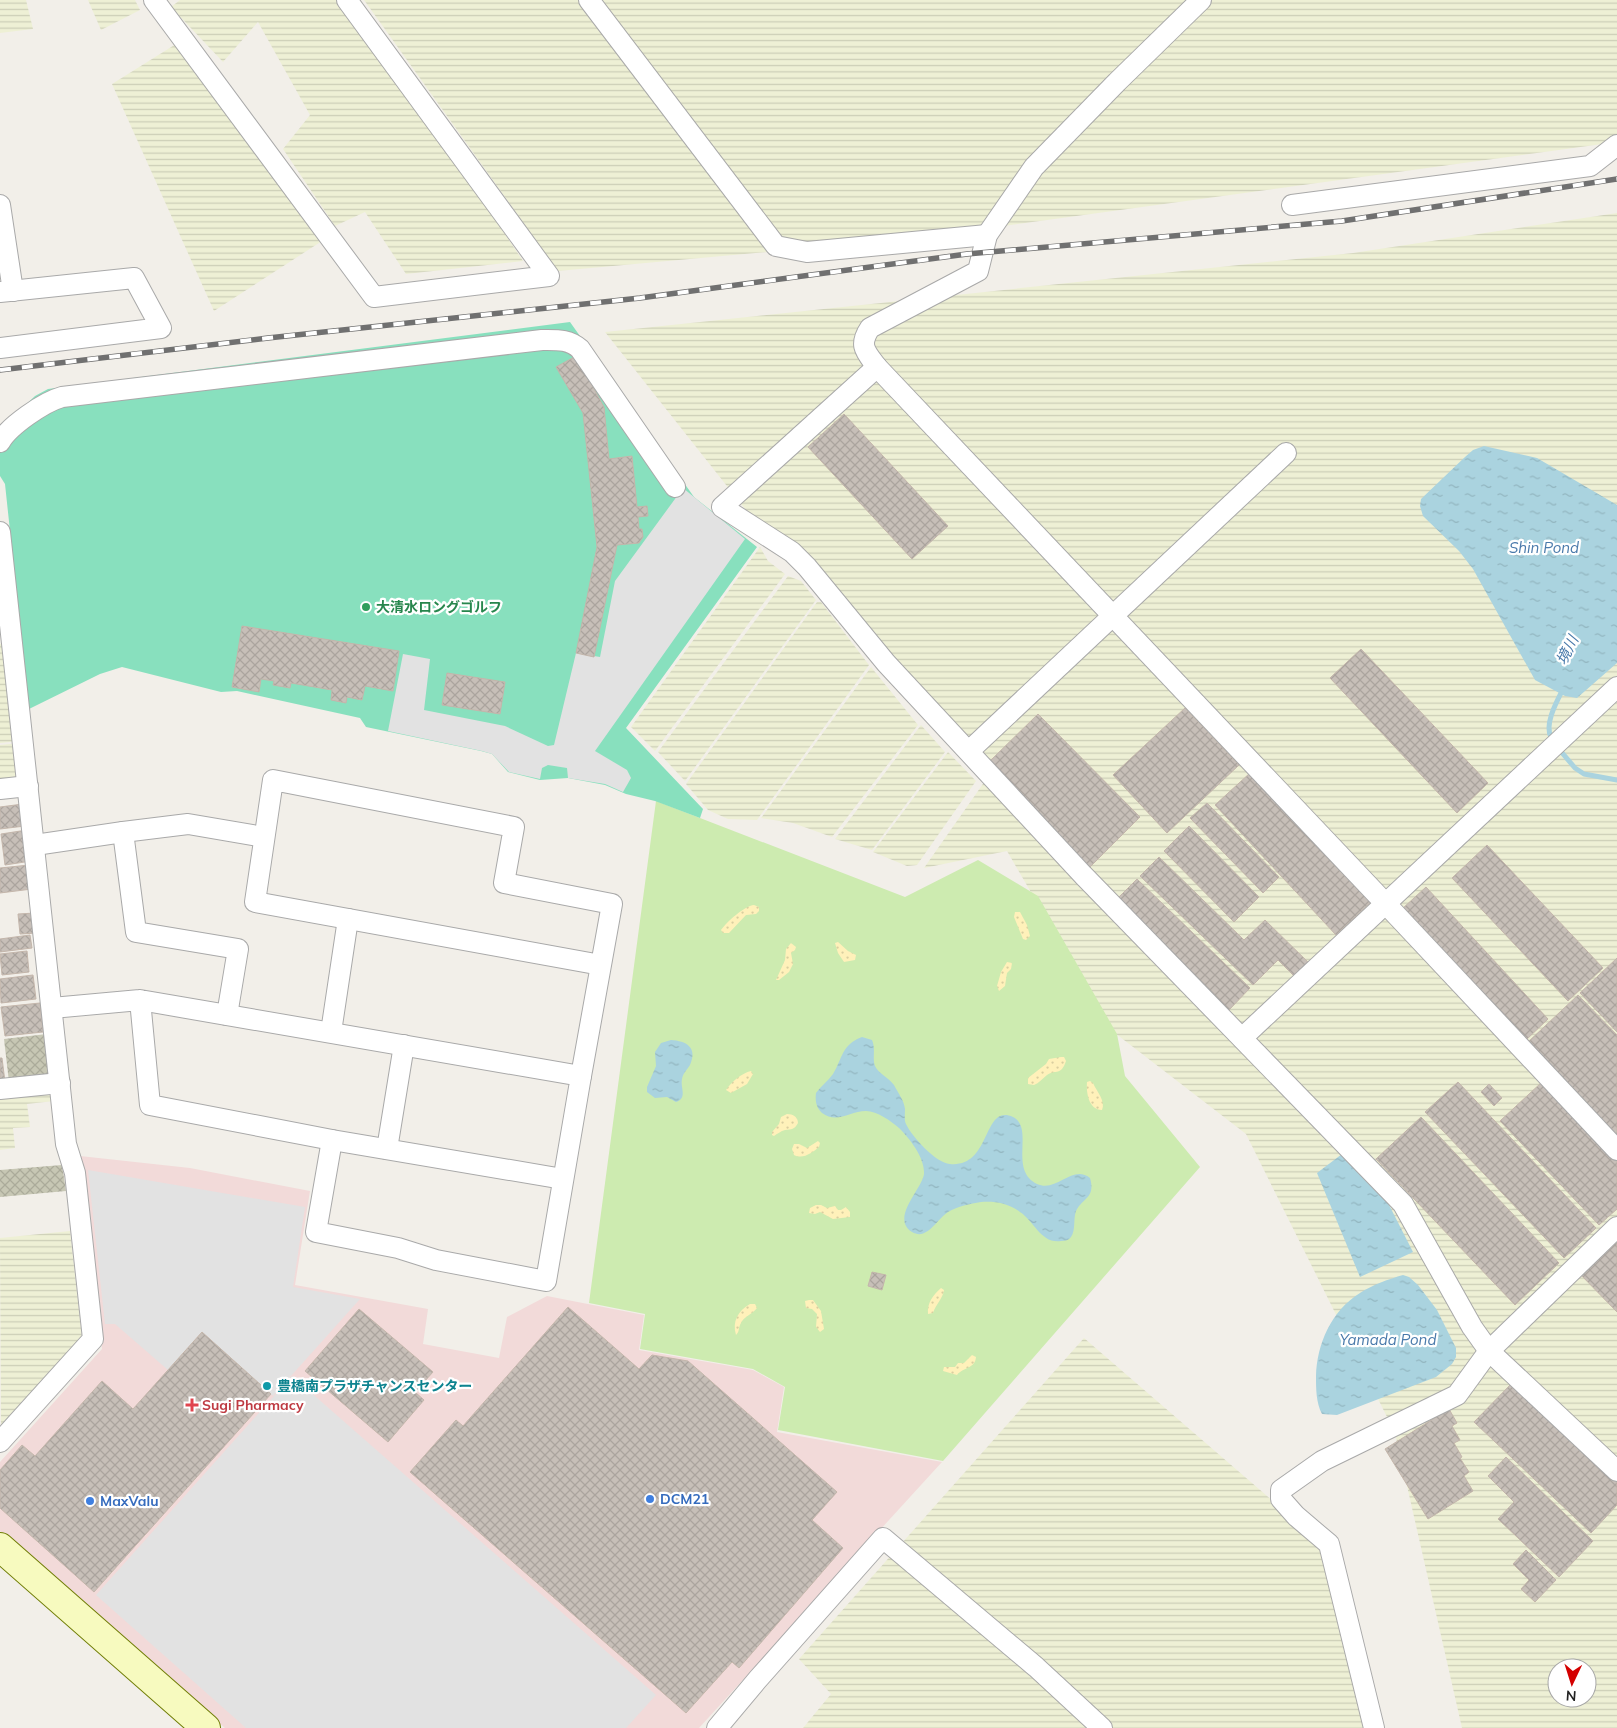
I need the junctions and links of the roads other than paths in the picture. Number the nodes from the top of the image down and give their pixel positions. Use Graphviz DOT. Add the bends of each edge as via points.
graph roads {
  1 [pos="154,0"];
  2 [pos="347,0"];
  3 [pos="589,0"];
  4 [pos="1201,0"];
  5 [pos="1617,145"];
  6 [pos="1292,205"];
  7 [pos="0,206"];
  8 [pos="987,235"];
  9 [pos="6,292"];
  10 [pos="0,348"];
  11 [pos="877,367"];
  12 [pos="0,442"];
  13 [pos="1286,453"];
  14 [pos="675,487"];
  15 [pos="0,532"];
  16 [pos="3,590"];
  17 [pos="1112,616"];
  18 [pos="1617,687"];
  19 [pos="969,751"];
  20 [pos="28,786"];
  21 [pos="0,789"];
  22 [pos="123,832"];
  23 [pos="264,837"];
  24 [pos="35,845"];
  25 [pos="1385,902"];
  26 [pos="348,919"];
  27 [pos="601,965"];
  28 [pos="140,1000"];
  29 [pos="52,1008"];
  30 [pos="227,1014"];
  31 [pos="331,1032"];
  32 [pos="1242,1038"];
  33 [pos="404,1045"];
  34 [pos="581,1076"];
  35 [pos="60,1083"];
  36 [pos="0,1089"];
  37 [pos="332,1140"];
  38 [pos="387,1149"];
  39 [pos="1617,1150"];
  40 [pos="563,1180"];
  41 [pos="1617,1227"];
  42 [pos="1489,1352"];
  43 [pos="0,1442"];
  44 [pos="1617,1471"];
  45 [pos="0,1546"];
  46 [pos="193,1724"];
  47 [pos="717,1728"];
  48 [pos="1102,1728"];
  49 [pos="1374,1728"];
  1 -- 2 [label="street" via="374,297 549,276"];
  3 -- 8 [label="street" via="776,246 806,252"];
  4 -- 8 [label="street" via="1034,167"];
  5 -- 6 [label="street" via="1590,166"];
  7 -- 9 [label="street"];
  8 -- 11 [label="street" via="978,271 870,328 864,336 864,348"];
  9 -- 10 [label="street" via="134,278 161,328"];
  11 -- 17 [label="street"];
  11 -- 19 [label="street" via="722,507 792,552 886,663"];
  12 -- 14 [label="street" via="9,430 48,401 62,396 542,340 566,340 580,349"];
  13 -- 17 [label="street"];
  15 -- 16 [label="street"];
  16 -- 20 [label="street"];
  17 -- 19 [label="street"];
  17 -- 25 [label="street"];
  18 -- 25 [label="street"];
  19 -- 32 [label="street" via="1083,876"];
  20 -- 21 [label="street"];
  20 -- 24 [label="street"];
  22 -- 23 [label="street" via="188,824"];
  22 -- 24 [label="street"];
  22 -- 30 [label="street" via="136,932 238,949"];
  23 -- 26 [label="street" via="255,902"];
  23 -- 27 [label="street" via="273,780 514,827 504,883 612,904"];
  24 -- 29 [label="street"];
  25 -- 32 [label="street"];
  25 -- 39 [label="street"];
  26 -- 27 [label="street"];
  26 -- 31 [label="street"];
  27 -- 34 [label="street"];
  28 -- 29 [label="street"];
  28 -- 30 [label="street"];
  28 -- 37 [label="street" via="150,1105"];
  29 -- 35 [label="street"];
  30 -- 31 [label="street"];
  31 -- 33 [label="street"];
  32 -- 42 [label="street" via="1403,1204"];
  33 -- 34 [label="street"];
  33 -- 38 [label="street"];
  34 -- 40 [label="street"];
  35 -- 36 [label="street"];
  35 -- 43 [label="street" via="66,1144 75,1173 93,1339"];
  37 -- 38 [label="street"];
  37 -- 40 [label="street" via="316,1232 546,1281"];
  38 -- 40 [label="street"];
  41 -- 42 [label="street"];
  42 -- 44 [label="street"];
  42 -- 49 [label="street" via="1457,1395 1322,1461 1281,1490 1281,1499 1296,1516 1329,1544"];
  45 -- 46 [label="street"];
  47 -- 48 [label="street" via="883,1538 1036,1667"];
}
